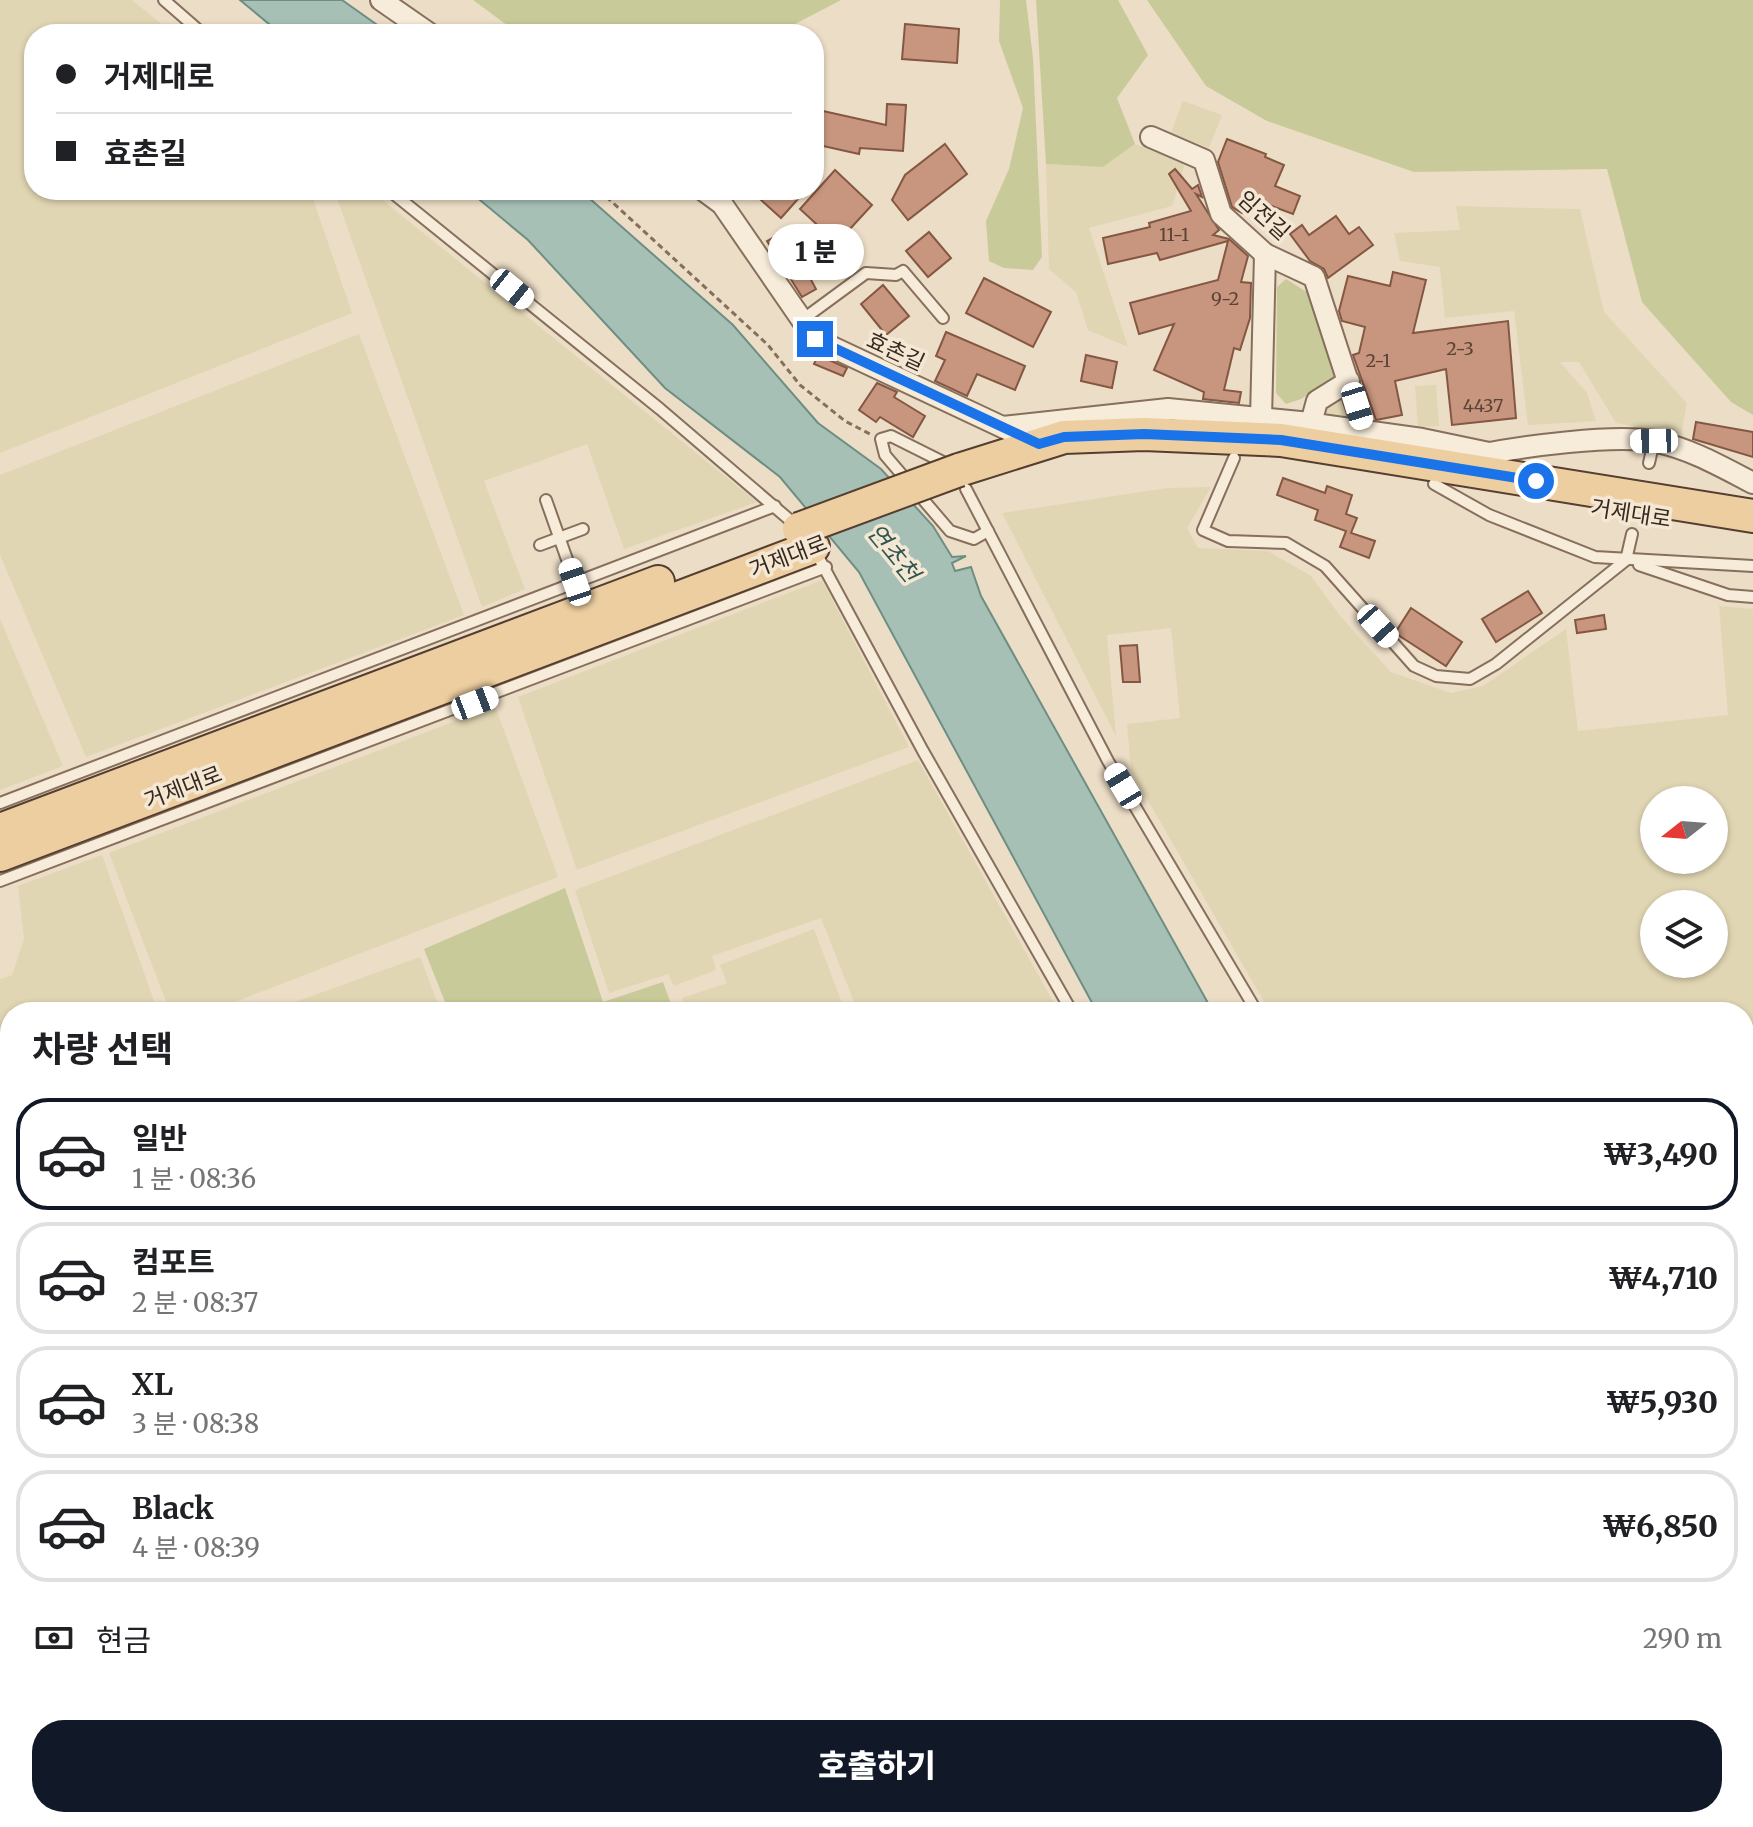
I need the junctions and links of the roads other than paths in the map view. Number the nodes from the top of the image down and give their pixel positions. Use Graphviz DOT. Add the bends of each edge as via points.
graph roads {
  1 [pos="164,0"];
  2 [pos="381,0"];
  3 [pos="192,24"];
  4 [pos="416,24"];
  5 [pos="1151,137"];
  6 [pos="401,200"];
  7 [pos="717,200"];
  8 [pos="1265,254"];
  9 [pos="943,318"];
  10 [pos="802,320"];
  11 [pos="1349,381"];
  12 [pos="1261,418"];
  13 [pos="1311,423"];
  14 [pos="1003,427"];
  15 [pos="1364,431"];
  16 [pos="1654,441"];
  17 [pos="1039,444"];
  18 [pos="1489,453"];
  19 [pos="1234,458"];
  20 [pos="1649,463"];
  21 [pos="1433,475"];
  22 [pos="963,479"];
  23 [pos="1753,483"];
  24 [pos="546,500"];
  25 [pos="775,506"];
  26 [pos="1753,516"];
  27 [pos="583,529"];
  28 [pos="988,531"];
  29 [pos="1753,533"];
  30 [pos="1632,534"];
  31 [pos="559,538"];
  32 [pos="540,545"];
  33 [pos="813,548"];
  34 [pos="1626,560"];
  35 [pos="1753,566"];
  36 [pos="575,582"];
  37 [pos="1753,597"];
  38 [pos="0,803"];
  39 [pos="0,830"];
  40 [pos="0,855"];
  41 [pos="0,881"];
  42 [pos="1066,1002"];
  43 [pos="1251,1002"];
  1 -- 3 [label="lane"];
  2 -- 4 [label="street"];
  5 -- 8 [label="street, 임전길" via="1204,160 1221,214"];
  6 -- 25 [label="lane"];
  7 -- 10 [label="street, 효촌길"];
  8 -- 11 [label="street, 임전길" via="1314,277"];
  8 -- 12 [label="street"];
  9 -- 10 [label="lane" via="903,271 866,273"];
  10 -- 14 [label="street, 효촌길" via="815,339"];
  11 -- 13 [label="street" via="1317,401"];
  11 -- 15 [label="street, 임전길"];
  12 -- 13 [label="street"];
  12 -- 14 [label="street" via="1168,409"];
  13 -- 15 [label="street"];
  14 -- 17 [label="street, 효촌길"];
  15 -- 18 [label="street"];
  16 -- 18 [label="street" via="1584,442"];
  16 -- 20 [label="lane"];
  16 -- 23 [label="street"];
  17 -- 21 [label="main road, 거제대로" via="1064,437 1144,434 1281,440"];
  17 -- 22 [label="main road, 거제대로"];
  18 -- 21 [label="street"];
  19 -- 21 [label="main road, 거제대로"];
  19 -- 22 [label="main road, 거제대로" via="1075,456"];
  19 -- 34 [label="lane" via="1203,530 1228,541 1286,543 1325,566 1414,666 1436,676 1470,679 1496,664"];
  21 -- 26 [label="main road, 거제대로"];
  21 -- 29 [label="main road, 거제대로"];
  21 -- 34 [label="lane" via="1502,521 1595,557"];
  22 -- 28 [label="lane"];
  22 -- 28 [label="lane" via="891,436 881,439 885,455 950,531 974,539"];
  22 -- 33 [label="main road, 거제대로, bridge"];
  24 -- 31 [label="lane"];
  25 -- 33 [label="lane"];
  25 -- 36 [label="lane"];
  27 -- 31 [label="lane"];
  28 -- 43 [label="lane" via="1108,761"];
  30 -- 34 [label="lane"];
  31 -- 32 [label="lane"];
  31 -- 36 [label="lane"];
  33 -- 39 [label="main road, 거제대로"];
  33 -- 40 [label="main road, 거제대로"];
  33 -- 41 [label="lane"];
  33 -- 42 [label="lane"];
  34 -- 35 [label="lane"];
  34 -- 37 [label="lane" via="1728,595"];
  36 -- 38 [label="lane"];
}
